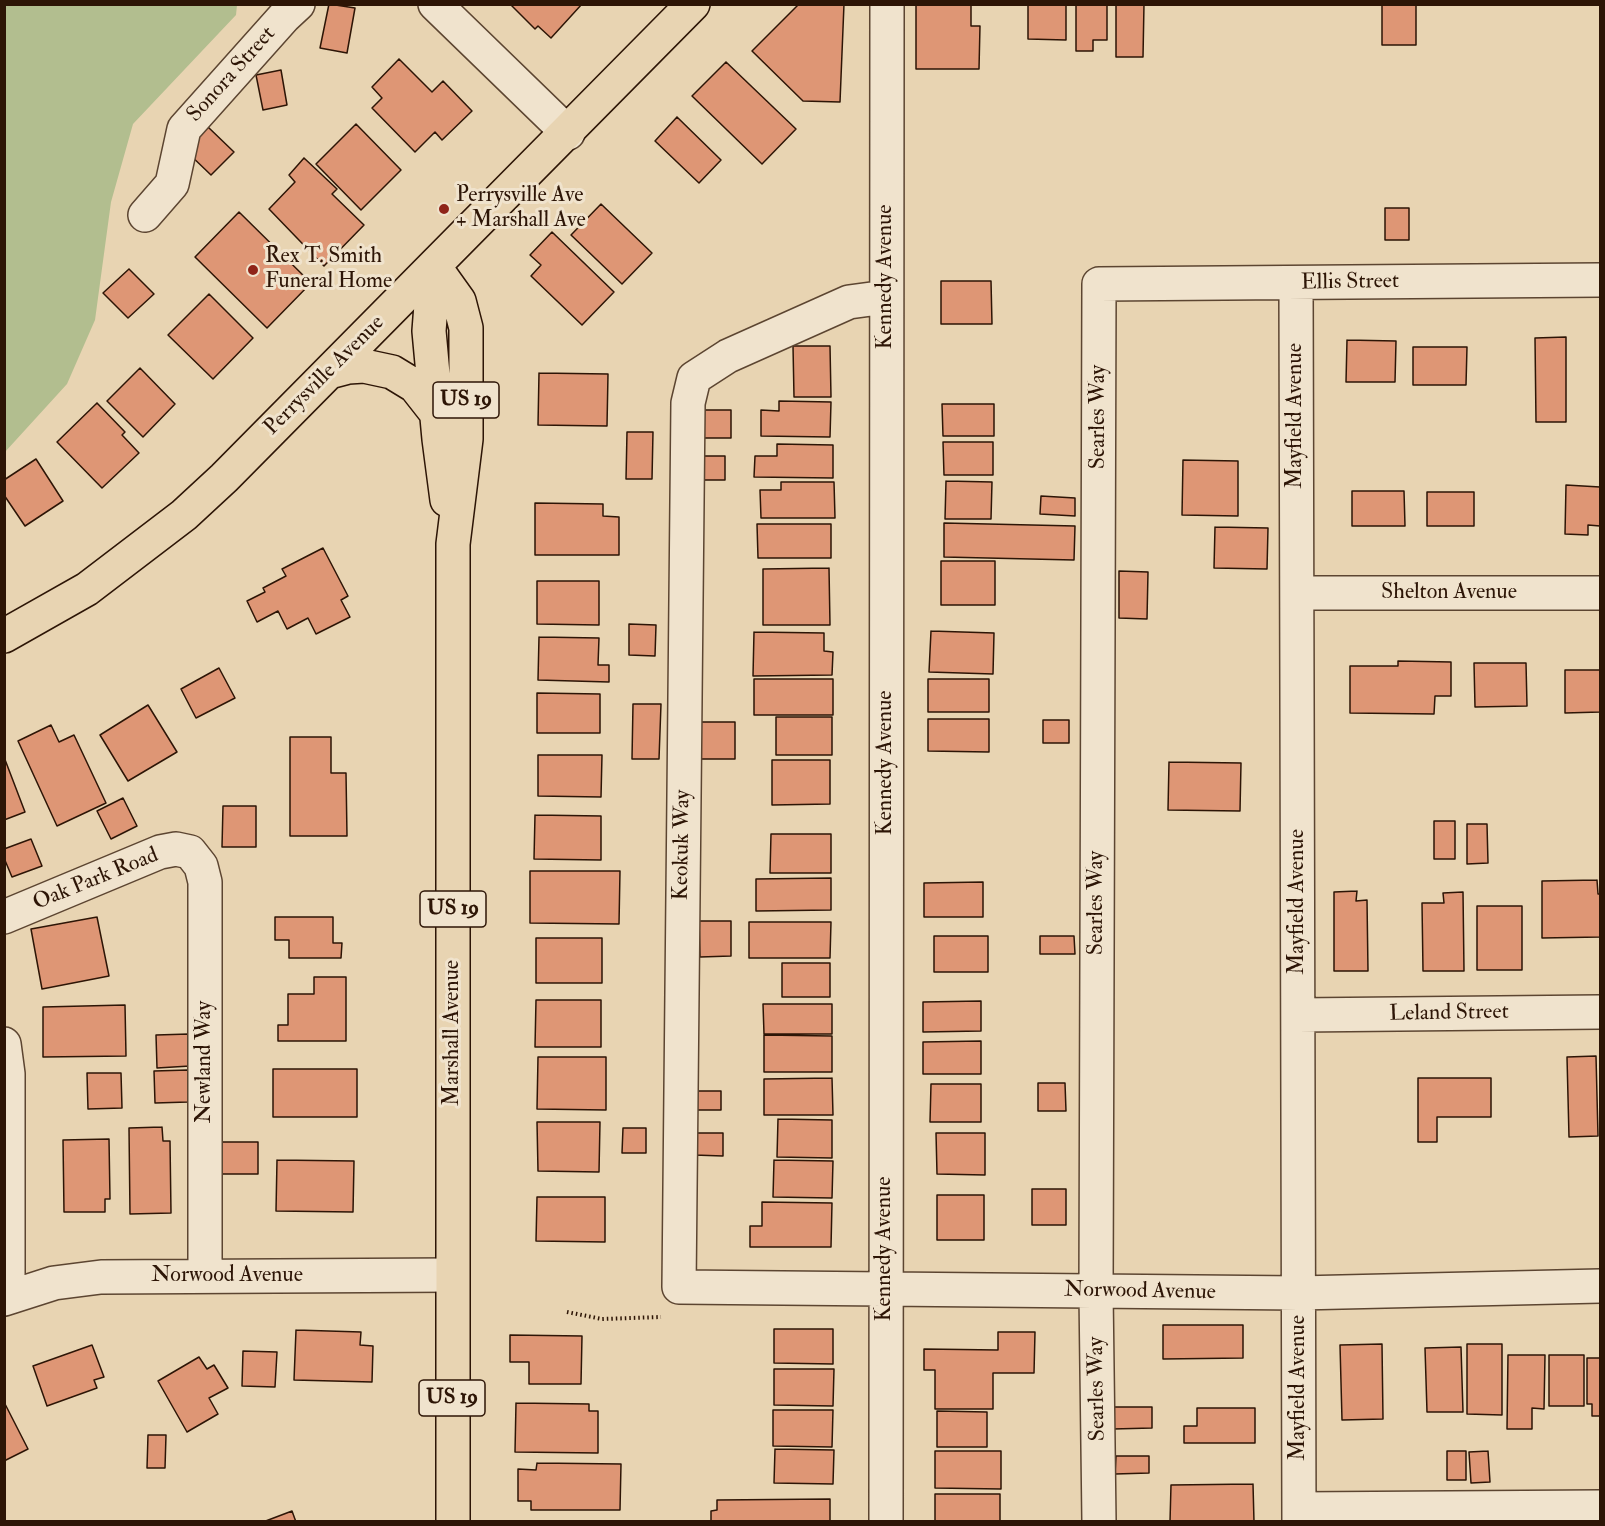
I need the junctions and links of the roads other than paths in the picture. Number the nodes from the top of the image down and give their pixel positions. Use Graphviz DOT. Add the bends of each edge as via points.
graph roads {
  1 [pos="298,4"];
  2 [pos="435,4"];
  3 [pos="693,4"];
  4 [pos="887,4"];
  5 [pos="568,133"];
  6 [pos="145,215"];
  7 [pos="434,266"];
  8 [pos="1600,280"];
  9 [pos="1296,283"];
  10 [pos="1099,284"];
  11 [pos="886,297"];
  12 [pos="329,372"];
  13 [pos="437,414"];
  14 [pos="453,544"];
  15 [pos="1297,593"];
  16 [pos="1600,593"];
  17 [pos="4,636"];
  18 [pos="190,852"];
  19 [pos="4,917"];
  20 [pos="1600,1012"];
  21 [pos="1298,1015"];
  22 [pos="4,1044"];
  23 [pos="7,1131"];
  24 [pos="452,1275"];
  25 [pos="205,1276"];
  26 [pos="1600,1286"];
  27 [pos="680,1287"];
  28 [pos="885,1289"];
  29 [pos="1096,1292"];
  30 [pos="1299,1293"];
  31 [pos="6,1298"];
  32 [pos="1600,1507"];
  33 [pos="1299,1515"];
  34 [pos="453,1521"];
  35 [pos="886,1521"];
  36 [pos="1099,1521"];
  1 -- 6 [label="street, Sonora Street" via="184,129 172,184"];
  2 -- 5 [label="street"];
  3 -- 5 [label="main road, Perrysville Avenue"];
  4 -- 11 [label="street, Kennedy Avenue"];
  5 -- 7 [label="main road, Perrysville Avenue"];
  7 -- 12 [label="main road, Perrysville Avenue"];
  7 -- 13 [label="main road, Marshall Avenue / US 19" via="429,331"];
  7 -- 14 [label="main road, Marshall Avenue / US 19" via="459,300 466,328 466,440"];
  8 -- 9 [label="street, Ellis Street"];
  9 -- 10 [label="street, Ellis Street"];
  9 -- 15 [label="street, Mayfield Avenue"];
  10 -- 29 [label="street, Searles Way"];
  11 -- 27 [label="street, Keokuk Way" via="849,302 728,356 694,378 687,404"];
  11 -- 28 [label="street, Kennedy Avenue"];
  12 -- 13 [label="main road" via="364,366 392,372 415,386"];
  12 -- 17 [label="main road, Perrysville Avenue" via="184,515 87,589"];
  13 -- 14 [label="main road, Marshall Avenue / US 19"];
  14 -- 24 [label="main road, Marshall Avenue / US 19"];
  15 -- 16 [label="street, Shelton Avenue"];
  15 -- 21 [label="street, Mayfield Avenue"];
  18 -- 19 [label="street, Oak Park Road" via="160,852"];
  18 -- 25 [label="street, Newland Way" via="201,866 206,882"];
  20 -- 21 [label="street, Leland Street"];
  21 -- 30 [label="street, Mayfield Avenue"];
  22 -- 23 [label="street"];
  23 -- 31 [label="street"];
  24 -- 25 [label="street, Norwood Avenue"];
  24 -- 34 [label="main road, Marshall Avenue / US 19"];
  25 -- 31 [label="street, Norwood Avenue" via="101,1277 54,1283"];
  26 -- 30 [label="street, Norwood Avenue"];
  27 -- 28 [label="street, Norwood Avenue"];
  28 -- 29 [label="street, Norwood Avenue"];
  28 -- 35 [label="street, Kennedy Avenue"];
  29 -- 30 [label="street, Norwood Avenue"];
  29 -- 36 [label="street, Searles Way"];
  30 -- 33 [label="street, Mayfield Avenue"];
  32 -- 33 [label="street"];
}
